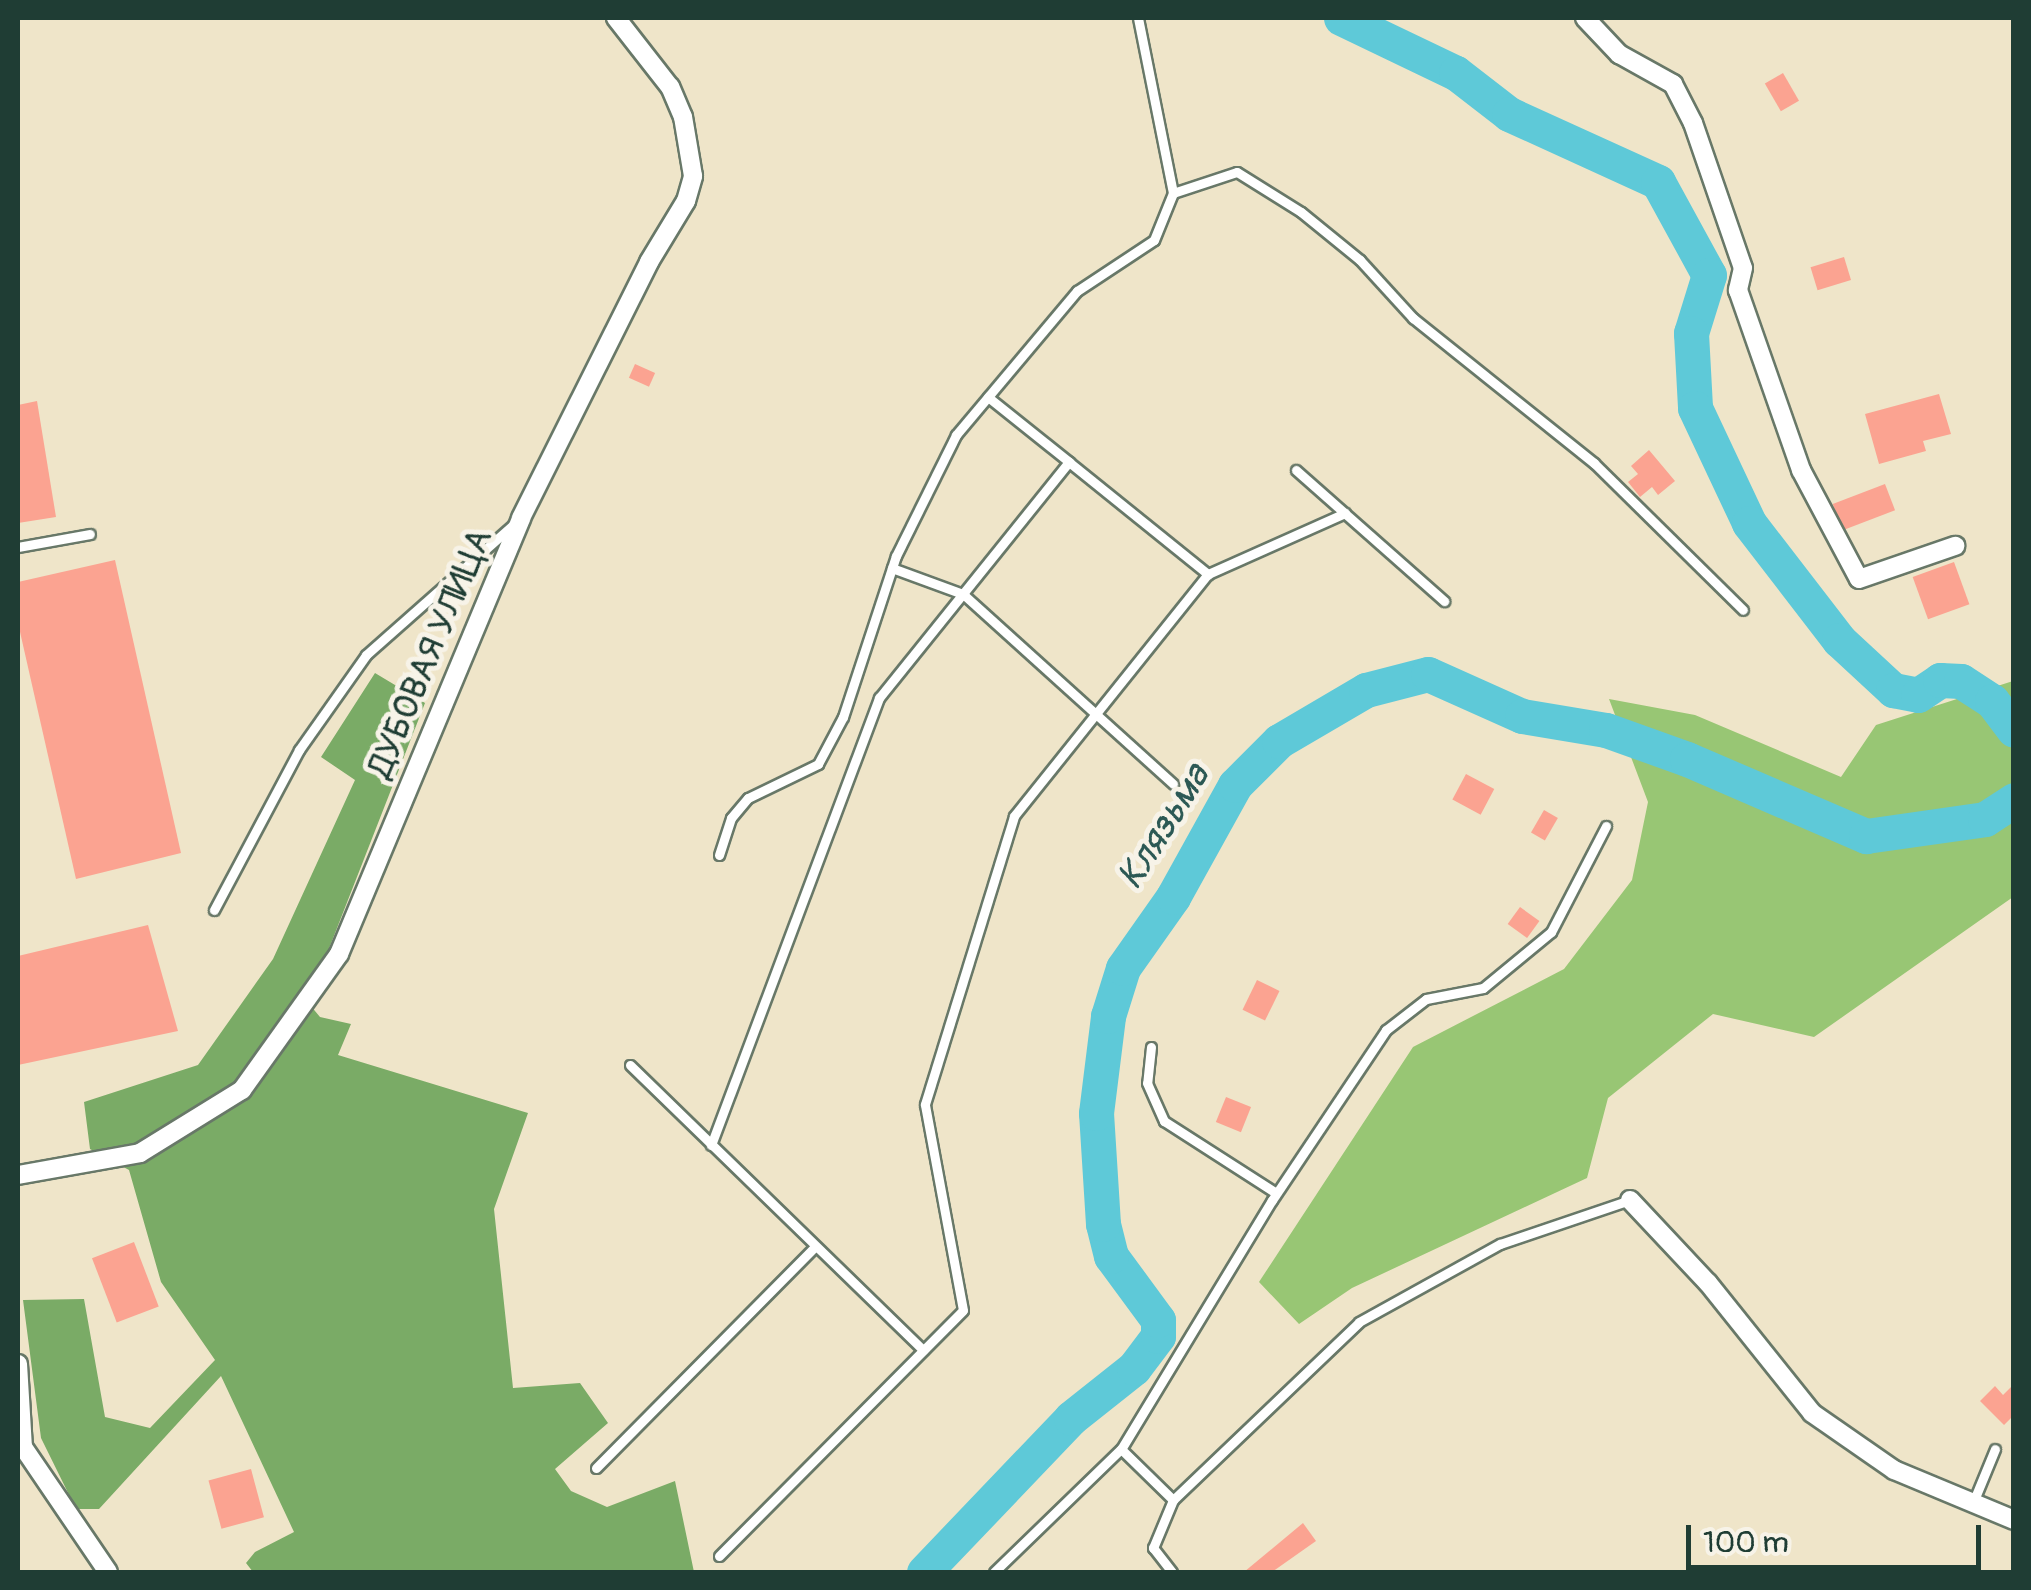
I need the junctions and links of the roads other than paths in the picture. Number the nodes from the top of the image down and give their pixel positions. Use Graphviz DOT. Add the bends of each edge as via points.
graph roads {
  1 [pos="616,18"];
  2 [pos="1138,18"];
  3 [pos="1586,18"];
  4 [pos="1173,193"];
  5 [pos="988,397"];
  6 [pos="1069,462"];
  7 [pos="1296,470"];
  8 [pos="1345,513"];
  9 [pos="521,518"];
  10 [pos="90,534"];
  11 [pos="1954,546"];
  12 [pos="18,548"];
  13 [pos="892,568"];
  14 [pos="1208,574"];
  15 [pos="963,594"];
  16 [pos="1444,601"];
  17 [pos="1743,610"];
  18 [pos="1098,711"];
  19 [pos="1173,784"];
  20 [pos="1606,826"];
  21 [pos="719,855"];
  22 [pos="214,910"];
  23 [pos="1151,1048"];
  24 [pos="630,1065"];
  25 [pos="712,1144"];
  26 [pos="18,1175"];
  27 [pos="1276,1193"];
  28 [pos="1630,1200"];
  29 [pos="815,1247"];
  30 [pos="923,1350"];
  31 [pos="18,1364"];
  32 [pos="1121,1449"];
  33 [pos="1995,1449"];
  34 [pos="596,1468"];
  35 [pos="1173,1500"];
  36 [pos="1974,1500"];
  37 [pos="2014,1520"];
  38 [pos="719,1556"];
  39 [pos="103,1565"];
  40 [pos="994,1572"];
  41 [pos="1172,1572"];
  1 -- 9 [label="street, ДУБОВАЯ УЛИЦА" via="670,87 694,176"];
  2 -- 4 [label="lane"];
  3 -- 11 [label="street" via="1619,54 1673,84 1693,123 1744,268 1738,290 1801,470 1859,579"];
  4 -- 5 [label="lane" via="1154,240 1076,291"];
  4 -- 17 [label="lane" via="1238,172 1302,212 1360,260 1413,318 1594,463"];
  5 -- 6 [label="lane"];
  5 -- 13 [label="lane" via="956,435"];
  6 -- 14 [label="lane"];
  6 -- 15 [label="lane"];
  7 -- 8 [label="lane"];
  8 -- 14 [label="lane"];
  8 -- 16 [label="lane"];
  9 -- 22 [label="lane" via="366,655 298,750"];
  9 -- 26 [label="street, ДУБОВАЯ УЛИЦА" via="339,954 242,1090 140,1153"];
  10 -- 12 [label="lane"];
  13 -- 15 [label="lane"];
  13 -- 21 [label="lane" via="843,718 818,764 748,798 731,818"];
  14 -- 18 [label="lane"];
  15 -- 18 [label="lane"];
  15 -- 25 [label="lane" via="879,698"];
  18 -- 19 [label="lane"];
  18 -- 30 [label="lane" via="1014,816 925,1104 963,1310"];
  20 -- 27 [label="lane" via="1551,932 1483,988 1426,999 1386,1030"];
  23 -- 27 [label="lane" via="1147,1083 1164,1122"];
  24 -- 25 [label="lane"];
  25 -- 29 [label="lane"];
  27 -- 32 [label="lane"];
  28 -- 35 [label="lane" via="1500,1244 1359,1322"];
  28 -- 36 [label="street" via="1708,1283 1812,1414 1894,1470"];
  29 -- 30 [label="lane"];
  29 -- 34 [label="lane"];
  30 -- 38 [label="lane"];
  31 -- 39 [label="street" via="23,1447"];
  32 -- 35 [label="lane"];
  32 -- 40 [label="lane"];
  33 -- 36 [label="lane"];
  35 -- 41 [label="lane" via="1154,1548"];
  36 -- 37 [label="street"];
}
